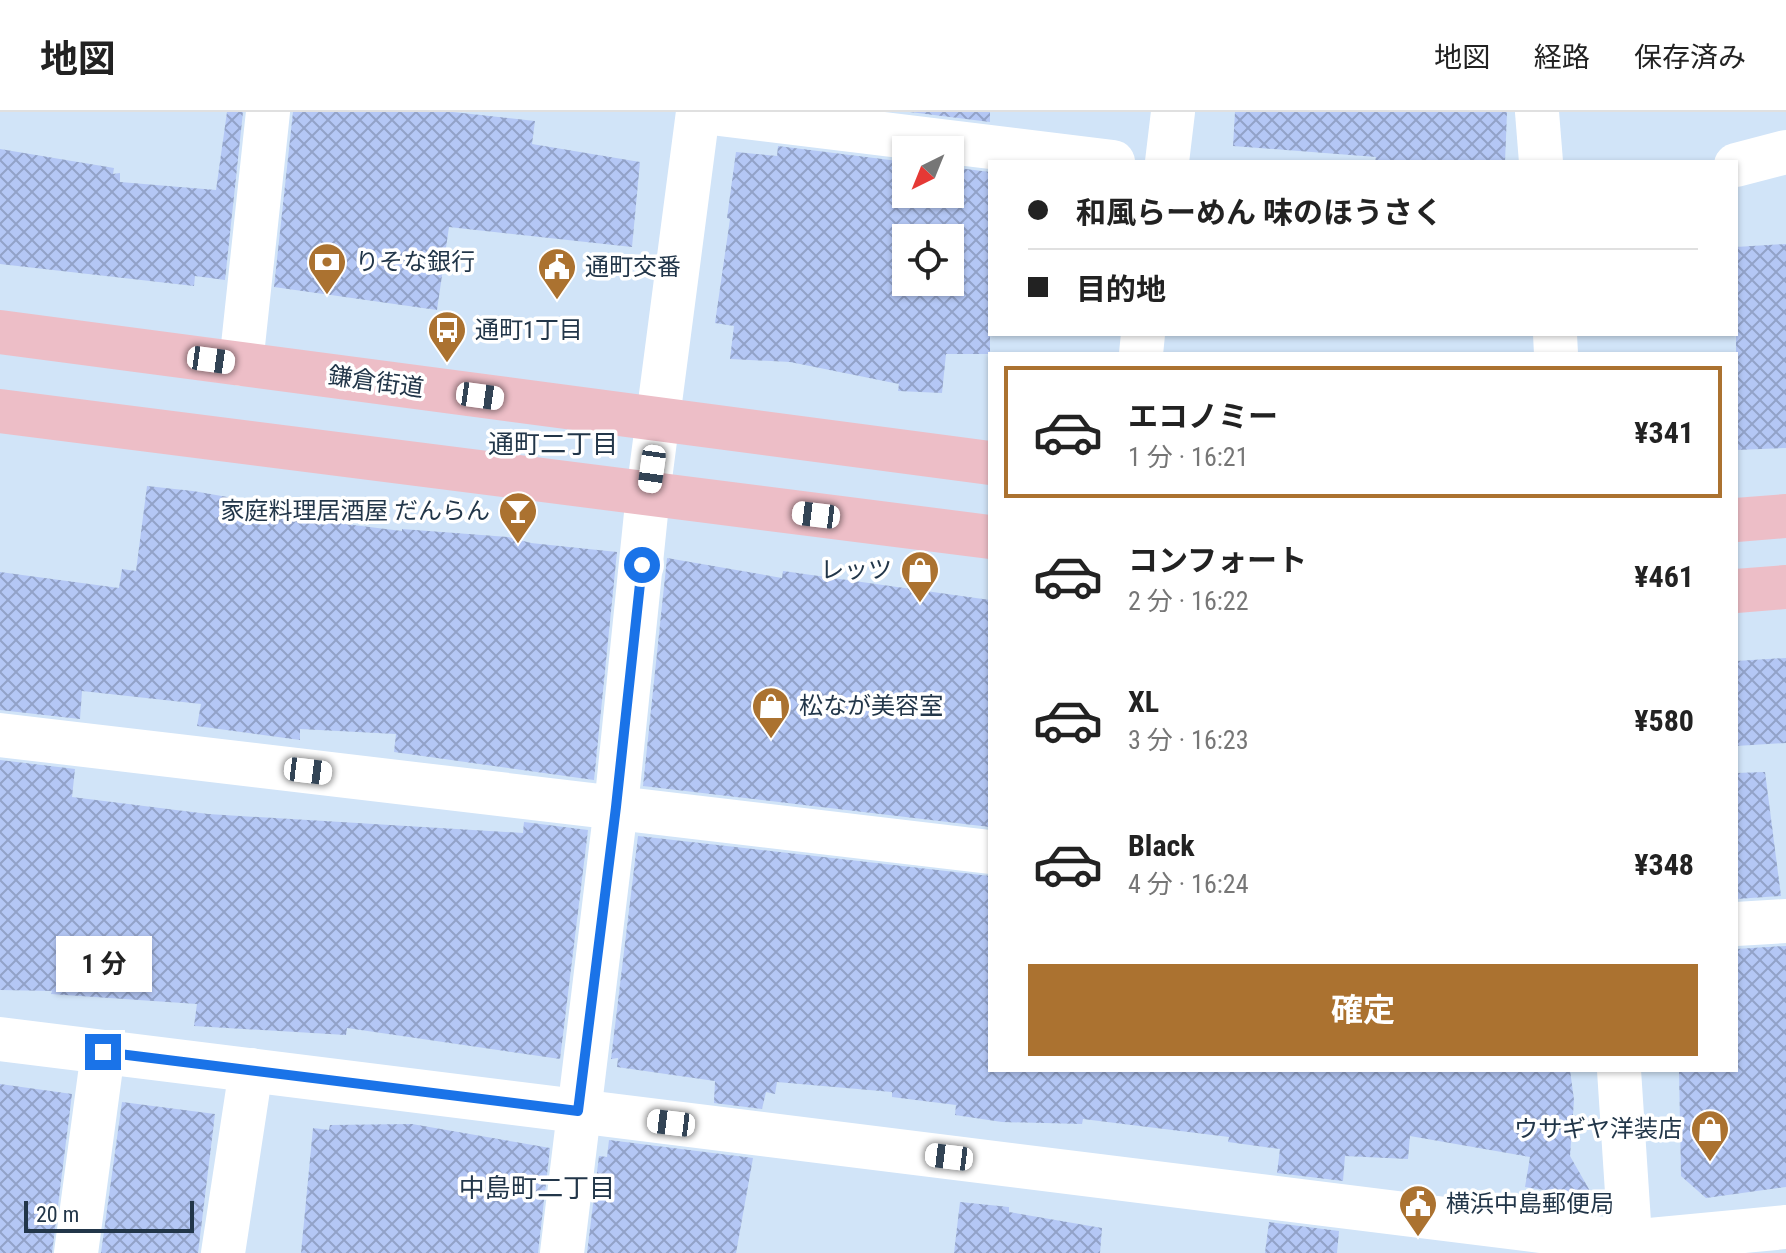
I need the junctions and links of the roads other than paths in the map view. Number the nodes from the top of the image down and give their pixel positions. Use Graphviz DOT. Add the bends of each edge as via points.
graph roads {
  1 [pos="268,112"];
  2 [pos="700,112"];
  3 [pos="1173,112"];
  4 [pos="1537,112"];
  5 [pos="921,125"];
  6 [pos="1786,152"];
  7 [pos="1103,160"];
  8 [pos="1167,160"];
  9 [pos="1541,160"];
  10 [pos="1738,164"];
  11 [pos="0,332"];
  12 [pos="241,364"];
  13 [pos="0,411"];
  14 [pos="659,419"];
  15 [pos="988,463"];
  16 [pos="648,494"];
  17 [pos="1786,516"];
  18 [pos="1738,520"];
  19 [pos="988,537"];
  20 [pos="1786,587"];
  21 [pos="1738,591"];
  22 [pos="0,735"];
  23 [pos="616,807"];
  24 [pos="988,852"];
  25 [pos="1786,921"];
  26 [pos="1738,924"];
  27 [pos="0,1039"];
  28 [pos="103,1052"];
  29 [pos="251,1070"];
  30 [pos="1619,1072"];
  31 [pos="578,1111"];
  32 [pos="1786,1227"];
  33 [pos="1630,1247"];
  34 [pos="76,1253"];
  35 [pos="223,1253"];
  36 [pos="562,1253"];
  1 -- 12 [label="street"];
  2 -- 5 [label="street"];
  2 -- 14 [label="street"];
  3 -- 8 [label="street"];
  4 -- 9 [label="street"];
  5 -- 7 [label="street"];
  6 -- 10 [label="street"];
  11 -- 12 [label="main road, 鎌倉街道"];
  12 -- 14 [label="main road, 鎌倉街道"];
  13 -- 16 [label="main road"];
  14 -- 15 [label="main road, 鎌倉街道"];
  14 -- 16 [label="street"];
  16 -- 19 [label="main road"];
  16 -- 23 [label="street"];
  17 -- 18 [label="main road"];
  20 -- 21 [label="main road"];
  22 -- 23 [label="street"];
  23 -- 24 [label="street"];
  23 -- 31 [label="street"];
  25 -- 26 [label="street"];
  27 -- 28 [label="street"];
  28 -- 29 [label="street"];
  28 -- 34 [label="street"];
  29 -- 31 [label="street"];
  29 -- 35 [label="street"];
  30 -- 33 [label="street"];
  31 -- 33 [label="street"];
  31 -- 36 [label="street"];
  32 -- 33 [label="street"];
}
